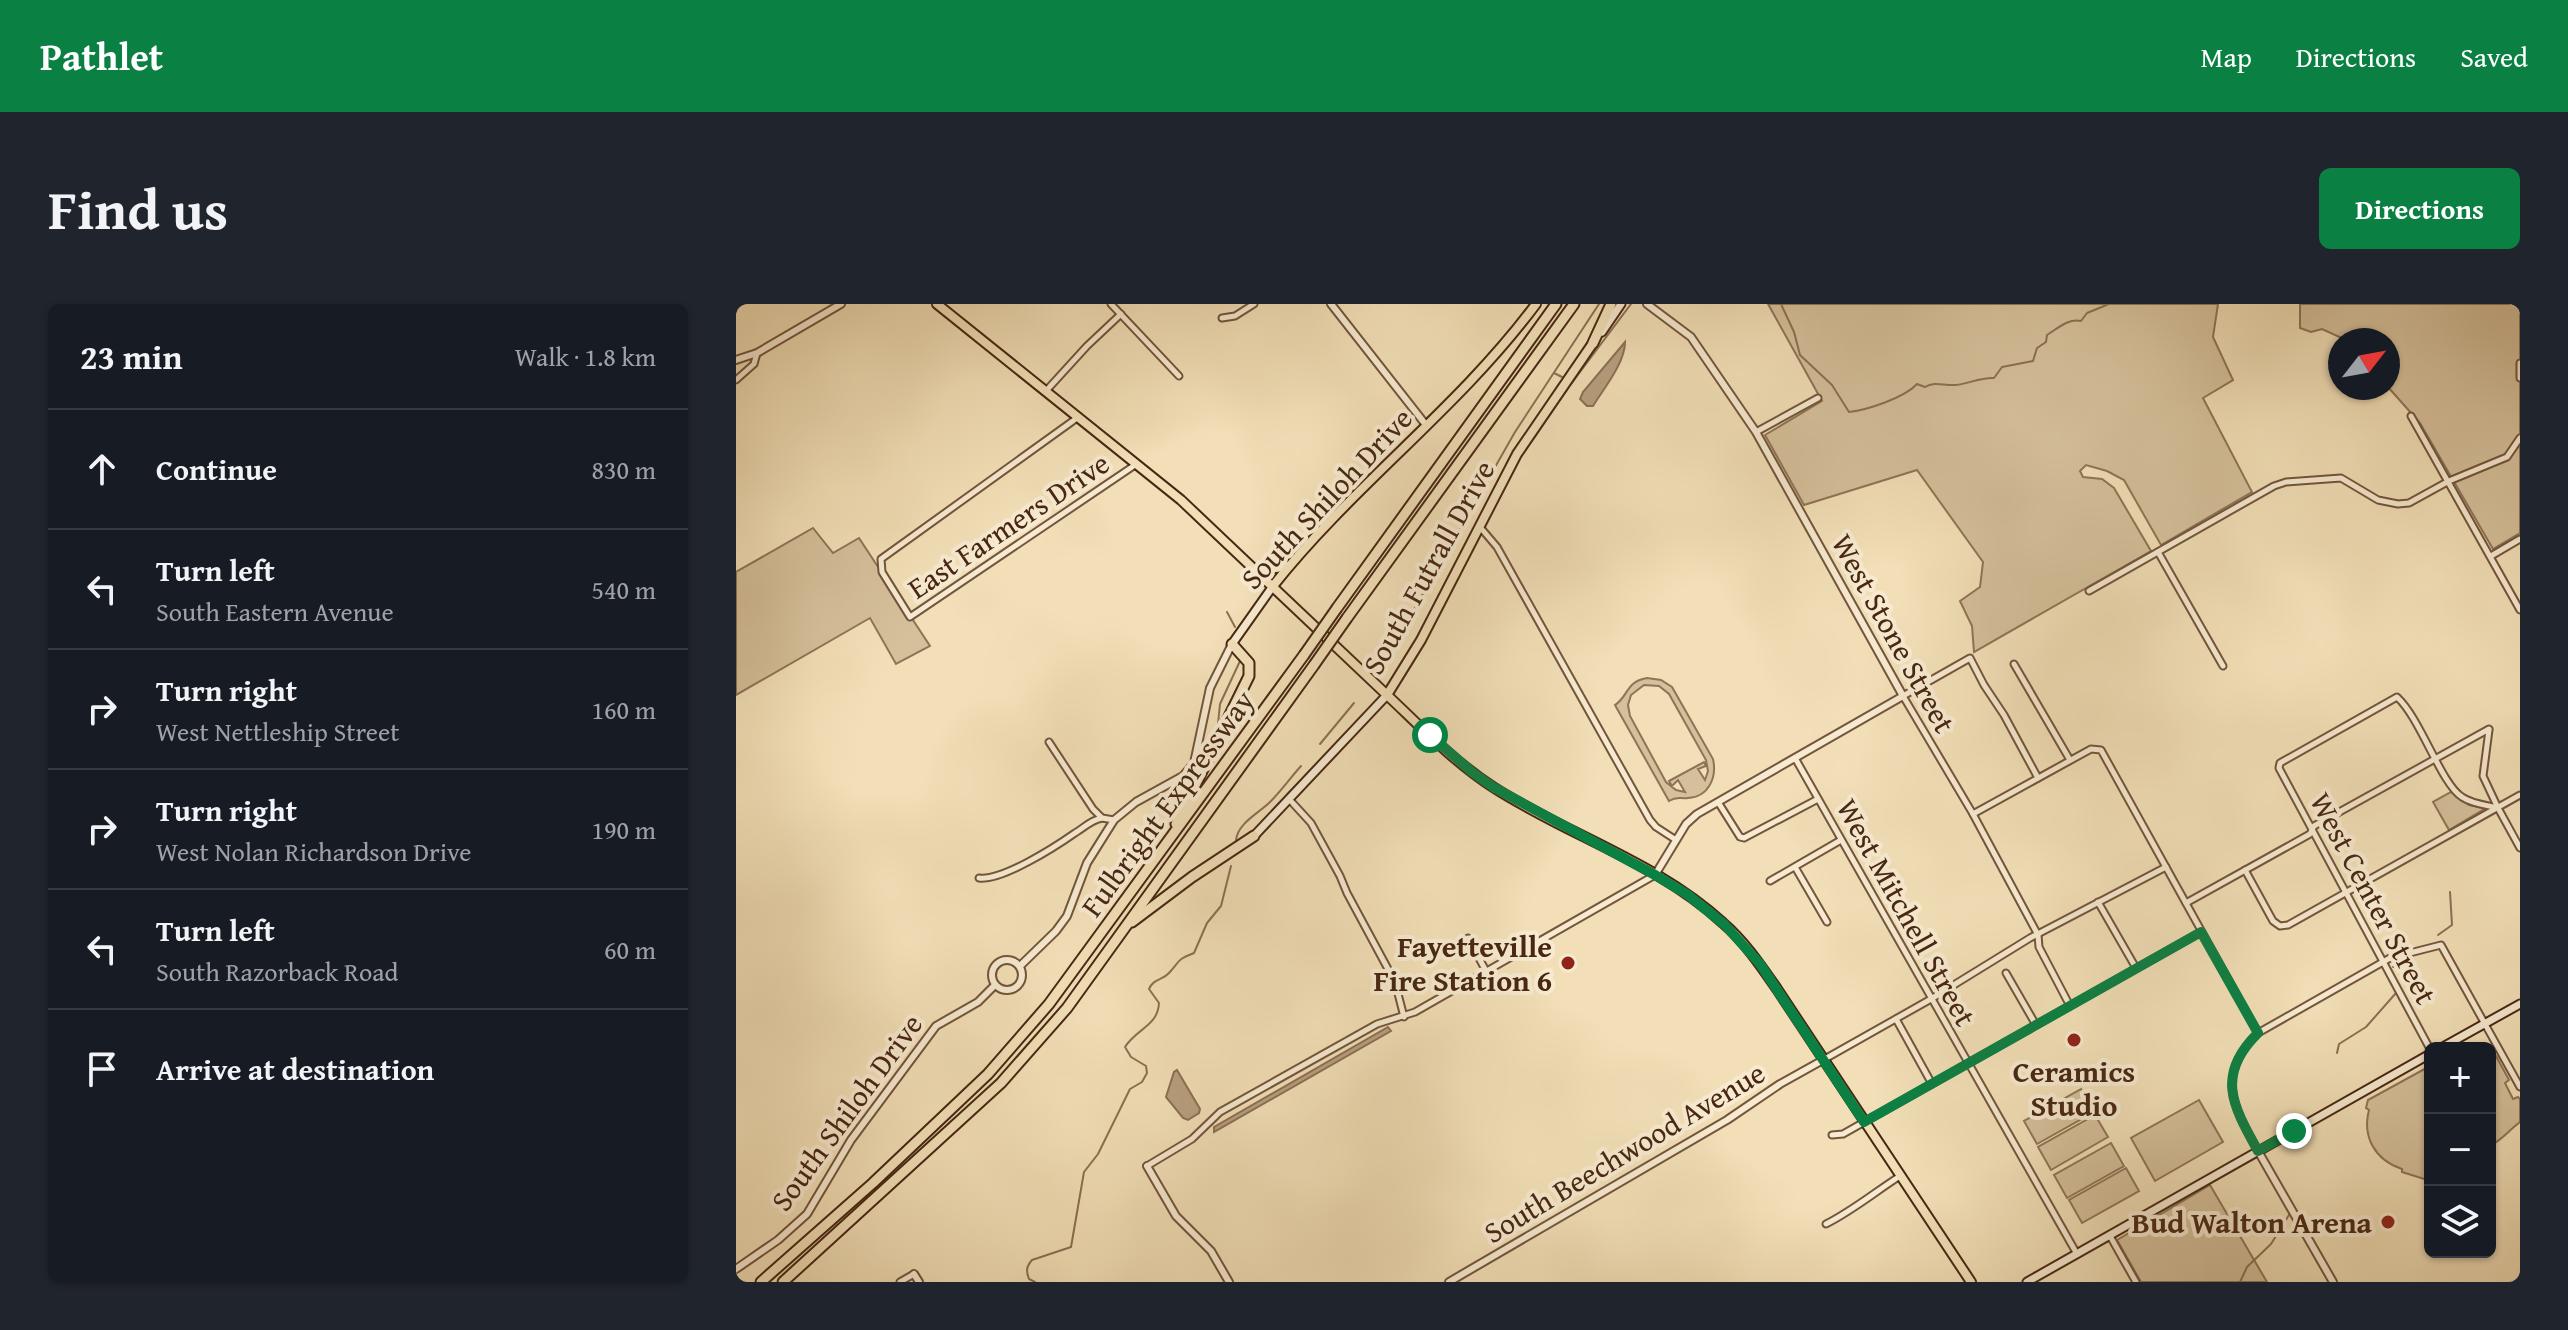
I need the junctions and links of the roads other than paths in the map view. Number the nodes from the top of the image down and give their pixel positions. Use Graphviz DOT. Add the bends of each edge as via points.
graph roads {
  1 [pos="841,304"];
  2 [pos="937,304"];
  3 [pos="1111,304"];
  4 [pos="1254,304"];
  5 [pos="1331,304"];
  6 [pos="1536,304"];
  7 [pos="1556,304"];
  8 [pos="1574,304"];
  9 [pos="1611,304"];
  10 [pos="1621,304"];
  11 [pos="1647,304"];
  12 [pos="1121,314"];
  13 [pos="1222,318"];
  14 [pos="1593,343"];
  15 [pos="757,353"];
  16 [pos="736,360"];
  17 [pos="2520,363"];
  18 [pos="1179,376"];
  19 [pos="2520,378"];
  20 [pos="736,380"];
  21 [pos="1045,392"];
  22 [pos="1818,398"];
  23 [pos="2411,416"];
  24 [pos="1077,418"];
  25 [pos="1426,425"];
  26 [pos="1756,432"];
  27 [pos="2520,438"];
  28 [pos="1135,465"];
  29 [pos="2449,481"];
  30 [pos="1479,526"];
  31 [pos="2520,539"];
  32 [pos="2158,552"];
  33 [pos="2491,556"];
  34 [pos="1289,566"];
  35 [pos="1257,571"];
  36 [pos="1273,586"];
  37 [pos="2089,591"];
  38 [pos="2520,610"];
  39 [pos="1232,644"];
  40 [pos="2014,664"];
  41 [pos="2223,666"];
  42 [pos="1387,695"];
  43 [pos="1903,696"];
  44 [pos="1049,742"];
  45 [pos="1795,758"];
  46 [pos="2437,759"];
  47 [pos="2071,760"];
  48 [pos="2038,778"];
  49 [pos="2520,795"];
  50 [pos="1289,799"];
  51 [pos="1818,799"];
  52 [pos="1718,802"];
  53 [pos="2498,808"];
  54 [pos="1973,814"];
  55 [pos="1102,818"];
  56 [pos="1114,820"];
  57 [pos="2312,830"];
  58 [pos="1254,836"];
  59 [pos="1676,840"];
  60 [pos="1841,840"];
  61 [pos="1164,848"];
  62 [pos="2520,848"];
  63 [pos="1795,867"];
  64 [pos="2166,867"];
  65 [pos="2245,870"];
  66 [pos="1655,875"];
  67 [pos="979,878"];
  68 [pos="1770,881"];
  69 [pos="2346,893"];
  70 [pos="2098,902"];
  71 [pos="2186,903"];
  72 [pos="1827,922"];
  73 [pos="1123,929"];
  74 [pos="2201,932"];
  75 [pos="2038,935"];
  76 [pos="1468,938"];
  77 [pos="2385,962"];
  78 [pos="1020,966"];
  79 [pos="2136,968"];
  80 [pos="1486,971"];
  81 [pos="2006,973"];
  82 [pos="995,985"];
  83 [pos="1931,999"];
  84 [pos="2520,1004"];
  85 [pos="2070,1006"];
  86 [pos="1404,1017"];
  87 [pos="1896,1019"];
  88 [pos="2484,1024"];
  89 [pos="2036,1025"];
  90 [pos="2258,1033"];
  91 [pos="2425,1042"];
  92 [pos="2452,1042"];
  93 [pos="2424,1055"];
  94 [pos="1823,1060"];
  95 [pos="1967,1063"];
  96 [pos="1932,1084"];
  97 [pos="2520,1087"];
  98 [pos="1864,1122"];
  99 [pos="1832,1135"];
  100 [pos="2258,1151"];
  101 [pos="1147,1166"];
  102 [pos="1900,1176"];
  103 [pos="1826,1224"];
  104 [pos="2110,1236"];
  105 [pos="2077,1254"];
  106 [pos="736,1269"];
  107 [pos="914,1274"];
  108 [pos="761,1282"];
  109 [pos="783,1282"];
  110 [pos="900,1282"];
  111 [pos="919,1282"];
  112 [pos="1229,1282"];
  113 [pos="1449,1282"];
  114 [pos="1971,1282"];
  115 [pos="2027,1282"];
  116 [pos="2136,1282"];
  117 [pos="2333,1282"];
  1 -- 15 [label="street"];
  2 -- 21 [label="main road"];
  3 -- 12 [label="street"];
  4 -- 13 [label="street"];
  5 -- 25 [label="street"];
  6 -- 25 [label="main road, South Shiloh Drive"];
  7 -- 61 [label="highway, Fulbright Expressway, bridge"];
  8 -- 73 [label="highway, Fulbright Expressway, bridge"];
  9 -- 14 [label="highway"];
  10 -- 14 [label="main road, South Futrall Drive"];
  11 -- 26 [label="street, West Stone Street" via="1691,337"];
  12 -- 18 [label="street"];
  12 -- 21 [label="street"];
  14 -- 30 [label="main road, South Futrall Drive" via="1533,428"];
  15 -- 16 [label="street"];
  15 -- 20 [label="street" via="754,364"];
  17 -- 19 [label="street"];
  21 -- 24 [label="main road"];
  22 -- 26 [label="street"];
  23 -- 29 [label="street"];
  24 -- 28 [label="main road"];
  24 -- 28 [label="street, East Farmers Drive" via="885,555 882,572 910,617"];
  25 -- 34 [label="main road, South Shiloh Drive"];
  26 -- 43 [label="street, West Stone Street"];
  27 -- 29 [label="street" via="2507,457"];
  28 -- 35 [label="main road"];
  29 -- 32 [label="street" via="2398,504 2378,500 2341,478 2286,482"];
  29 -- 33 [label="street"];
  30 -- 42 [label="main road, South Futrall Drive"];
  30 -- 59 [label="street" via="1497,547 1650,820"];
  31 -- 33 [label="street"];
  32 -- 37 [label="street"];
  32 -- 41 [label="street"];
  33 -- 38 [label="street"];
  34 -- 35 [label="main road"];
  34 -- 36 [label="main road, South Shiloh Drive"];
  35 -- 36 [label="main road"];
  36 -- 39 [label="main road, South Shiloh Drive"];
  36 -- 42 [label="main road"];
  39 -- 56 [label="street, South Shiloh Drive" via="1210,688 1194,763 1183,776"];
  39 -- 61 [label="highway" via="1248,660 1249,676"];
  40 -- 47 [label="street"];
  42 -- 50 [label="main road, South Futrall Drive"];
  42 -- 66 [label="main road" via="1493,787"];
  43 -- 45 [label="street"];
  43 -- 48 [label="street" via="1970,658"];
  43 -- 54 [label="street, West Stone Street"];
  44 -- 55 [label="street"];
  45 -- 51 [label="street, West Mitchell Street"];
  45 -- 52 [label="street"];
  46 -- 53 [label="street" via="2459,795"];
  46 -- 53 [label="street" via="2489,729 2483,776"];
  46 -- 57 [label="street"];
  46 -- 57 [label="street, West Center Street" via="2394,697 2283,759 2279,768"];
  47 -- 48 [label="street"];
  47 -- 64 [label="street" via="2097,748 2103,753"];
  48 -- 54 [label="street"];
  49 -- 53 [label="street"];
  50 -- 58 [label="main road, South Futrall Drive"];
  50 -- 86 [label="street" via="1311,823 1340,876 1395,982"];
  51 -- 52 [label="street" via="1744,838"];
  51 -- 60 [label="street, West Mitchell Street"];
  52 -- 59 [label="street" via="1692,817"];
  53 -- 62 [label="street"];
  53 -- 69 [label="street"];
  54 -- 75 [label="street, West Stone Street"];
  55 -- 56 [label="street"];
  55 -- 67 [label="street" via="998,876"];
  56 -- 78 [label="street, South Shiloh Drive" via="1087,863 1067,916"];
  57 -- 65 [label="street"];
  57 -- 69 [label="street, West Center Street"];
  58 -- 73 [label="highway"];
  59 -- 66 [label="street"];
  60 -- 63 [label="street"];
  60 -- 83 [label="street, West Mitchell Street"];
  61 -- 108 [label="highway, Fulbright Expressway" via="1049,1004 988,1074"];
  63 -- 68 [label="street"];
  63 -- 72 [label="street"];
  64 -- 70 [label="street"];
  64 -- 71 [label="street"];
  65 -- 69 [label="street" via="2280,926"];
  65 -- 71 [label="street"];
  66 -- 80 [label="street"];
  66 -- 94 [label="main road" via="1711,913 1742,942"];
  69 -- 77 [label="street, West Center Street"];
  70 -- 75 [label="street"];
  70 -- 79 [label="street"];
  71 -- 74 [label="street"];
  73 -- 109 [label="highway, Fulbright Expressway" via="1067,1008 1001,1083"];
  74 -- 79 [label="street"];
  74 -- 90 [label="street"];
  75 -- 83 [label="street"];
  75 -- 85 [label="street, West Stone Street" via="2039,947"];
  76 -- 80 [label="street"];
  77 -- 88 [label="street" via="2441,945"];
  77 -- 90 [label="street"];
  77 -- 91 [label="street, West Center Street"];
  78 -- 82 [label="street" via="1018,986 1004,990"];
  78 -- 82 [label="street" via="1008,959 998,962 992,970"];
  79 -- 85 [label="street"];
  80 -- 86 [label="street"];
  81 -- 89 [label="street"];
  82 -- 106 [label="street, South Shiloh Drive" via="978,1002 936,1026 851,1140 814,1206"];
  83 -- 87 [label="street"];
  83 -- 95 [label="street, West Mitchell Street"];
  84 -- 88 [label="main road"];
  85 -- 89 [label="street"];
  86 -- 101 [label="street" via="1371,1027 1220,1112 1192,1139"];
  87 -- 94 [label="street"];
  87 -- 96 [label="street"];
  88 -- 92 [label="main road"];
  88 -- 97 [label="street"];
  89 -- 95 [label="street"];
  90 -- 100 [label="street" via="2235,1063 2231,1087 2237,1114"];
  93 -- 100 [label="main road"];
  94 -- 98 [label="main road"];
  94 -- 113 [label="street, South Beechwood Avenue"];
  95 -- 96 [label="street"];
  95 -- 105 [label="street, West Mitchell Street"];
  96 -- 98 [label="street"];
  98 -- 99 [label="street"];
  98 -- 102 [label="main road"];
  100 -- 104 [label="main road"];
  100 -- 117 [label="street"];
  101 -- 112 [label="street" via="1176,1216 1207,1246"];
  102 -- 103 [label="street"];
  102 -- 114 [label="main road"];
  104 -- 105 [label="main road"];
  104 -- 116 [label="street"];
  105 -- 115 [label="main road"];
  107 -- 110 [label="street"];
  107 -- 111 [label="street"];
}
